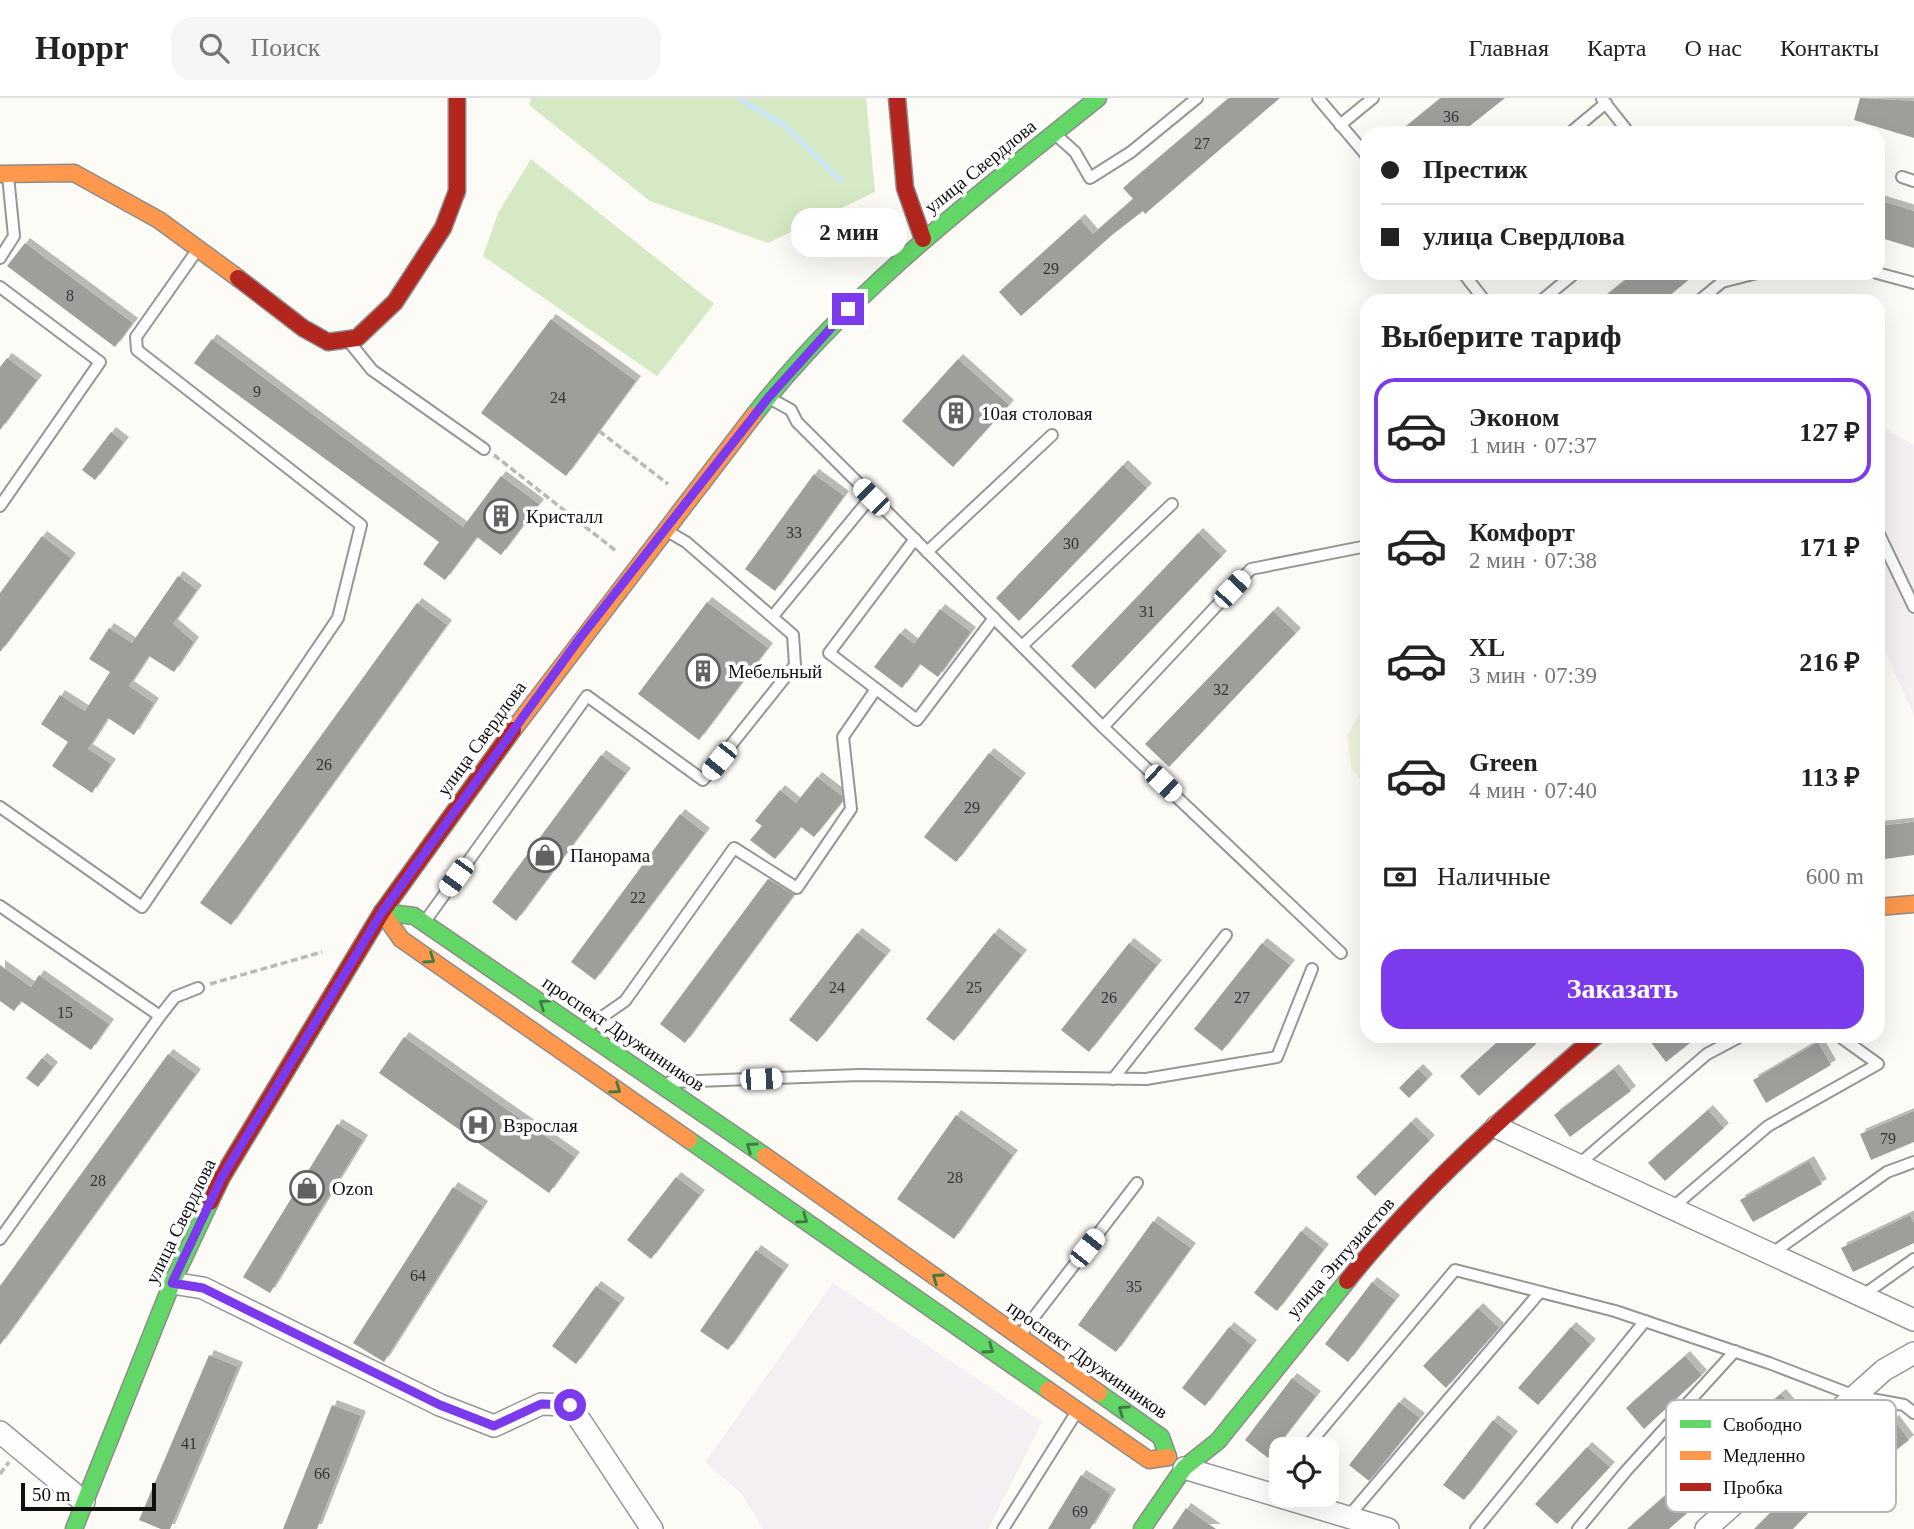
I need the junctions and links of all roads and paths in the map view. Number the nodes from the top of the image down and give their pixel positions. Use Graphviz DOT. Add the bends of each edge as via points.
graph roads {
  1 [pos="457,98"];
  2 [pos="897,98"];
  3 [pos="1098,98"];
  4 [pos="1197,98"];
  5 [pos="1318,98"];
  6 [pos="1373,98"];
  7 [pos="1603,101"];
  8 [pos="1340,125"];
  9 [pos="1577,126"];
  10 [pos="1623,126"];
  11 [pos="1054,133"];
  12 [pos="1360,148"];
  13 [pos="4,174"];
  14 [pos="1902,177"];
  15 [pos="1914,181"];
  16 [pos="923,240"];
  17 [pos="199,247"];
  18 [pos="0,258"];
  19 [pos="1885,275"];
  20 [pos="1468,280"];
  21 [pos="1566,280"];
  22 [pos="1728,280"];
  23 [pos="1914,283"];
  24 [pos="0,287"];
  25 [pos="1480,294"];
  26 [pos="1550,294"];
  27 [pos="1708,294"];
  28 [pos="347,340"];
  29 [pos="768,398"];
  30 [pos="599,431"];
  31 [pos="1052,435"];
  32 [pos="484,449"];
  33 [pos="668,484"];
  34 [pos="871,497"];
  35 [pos="1172,504"];
  36 [pos="0,506"];
  37 [pos="664,530"];
  38 [pos="915,540"];
  39 [pos="1360,547"];
  40 [pos="1885,547"];
  41 [pos="616,551"];
  42 [pos="928,552"];
  43 [pos="1914,607"];
  44 [pos="773,615"];
  45 [pos="994,618"];
  46 [pos="1022,646"];
  47 [pos="876,689"];
  48 [pos="1103,727"];
  49 [pos="0,807"];
  50 [pos="1914,904"];
  51 [pos="0,906"];
  52 [pos="1885,906"];
  53 [pos="382,912"];
  54 [pos="424,923"];
  55 [pos="1226,935"];
  56 [pos="322,952"];
  57 [pos="1341,953"];
  58 [pos="1312,969"];
  59 [pos="222,980"];
  60 [pos="198,988"];
  61 [pos="160,1016"];
  62 [pos="583,1030"];
  63 [pos="1588,1043"];
  64 [pos="1728,1043"];
  65 [pos="1849,1043"];
  66 [pos="1113,1079"];
  67 [pos="661,1083"];
  68 [pos="1496,1127"];
  69 [pos="1914,1162"];
  70 [pos="1578,1165"];
  71 [pos="1137,1183"];
  72 [pos="1671,1208"];
  73 [pos="0,1239"];
  74 [pos="1771,1254"];
  75 [pos="1914,1259"];
  76 [pos="172,1283"];
  77 [pos="1539,1292"];
  78 [pos="1862,1296"];
  79 [pos="1914,1320"];
  80 [pos="1644,1321"];
  81 [pos="1019,1336"];
  82 [pos="1735,1351"];
  83 [pos="1914,1353"];
  84 [pos="1854,1396"];
  85 [pos="1692,1400"];
  86 [pos="1850,1400"];
  87 [pos="1877,1400"];
  88 [pos="1896,1403"];
  89 [pos="1078,1411"];
  90 [pos="1914,1413"];
  91 [pos="1666,1429"];
  92 [pos="0,1432"];
  93 [pos="1315,1437"];
  94 [pos="1176,1462"];
  95 [pos="1269,1484"];
  96 [pos="84,1502"];
  97 [pos="1325,1507"];
  98 [pos="1725,1512"];
  99 [pos="1348,1517"];
  100 [pos="80,1527"];
  101 [pos="652,1529"];
  102 [pos="1003,1529"];
  103 [pos="1142,1529"];
  104 [pos="1388,1529"];
  105 [pos="1476,1529"];
  106 [pos="1578,1529"];
  107 [pos="1706,1529"];
  1 -- 28 [label="street" via="457,191 443,228 395,302 357,338"];
  2 -- 16 [label="street" via="901,179"];
  3 -- 11 [label="street, улица Свердлова"];
  4 -- 11 [label="lane" via="1132,152 1090,178 1075,152"];
  5 -- 8 [label="lane"];
  6 -- 8 [label="lane"];
  7 -- 9 [label="lane"];
  7 -- 10 [label="lane"];
  8 -- 12 [label="lane"];
  11 -- 16 [label="street, улица Свердлова"];
  13 -- 17 [label="street" via="74,173"];
  13 -- 18 [label="lane" via="14,236"];
  14 -- 15 [label="lane"];
  16 -- 29 [label="street, улица Свердлова" via="821,337"];
  17 -- 28 [label="street" via="303,328 328,342"];
  17 -- 49 [label="lane" via="136,337 137,350 361,525 338,618 142,907"];
  19 -- 23 [label="lane"];
  20 -- 25 [label="lane"];
  21 -- 26 [label="lane"];
  22 -- 27 [label="lane"];
  24 -- 36 [label="lane" via="100,362"];
  28 -- 32 [label="lane" via="372,370"];
  29 -- 34 [label="lane" via="791,410 797,422"];
  29 -- 37 [label="street, улица Свердлова"];
  30 -- 33 [label="path"];
  31 -- 42 [label="lane"];
  32 -- 41 [label="path"];
  34 -- 38 [label="lane"];
  34 -- 44 [label="lane"];
  35 -- 46 [label="lane"];
  37 -- 44 [label="lane" via="686,542"];
  37 -- 53 [label="street, улица Свердлова"];
  38 -- 42 [label="lane"];
  38 -- 47 [label="lane" via="829,653"];
  39 -- 48 [label="lane" via="1251,569"];
  40 -- 43 [label="lane"];
  42 -- 45 [label="lane"];
  44 -- 54 [label="lane" via="793,635 795,665 703,780 587,696"];
  45 -- 46 [label="lane"];
  45 -- 47 [label="lane" via="917,720"];
  46 -- 48 [label="lane"];
  47 -- 62 [label="lane" via="843,737 851,809 797,888 734,848 625,1001"];
  48 -- 57 [label="lane"];
  50 -- 52 [label="street"];
  51 -- 61 [label="lane"];
  53 -- 54 [label="street, проспект Дружинников" via="414,916"];
  53 -- 76 [label="street, улица Свердлова" via="222,1177"];
  53 -- 89 [label="street, one-way" via="401,939"];
  62 -- 54 [label="street, проспект Дружинников, one-way"];
  55 -- 66 [label="lane"];
  56 -- 59 [label="path"];
  58 -- 66 [label="lane" via="1277,1057 1146,1079"];
  60 -- 61 [label="lane" via="175,997"];
  61 -- 73 [label="lane"];
  62 -- 67 [label="street, проспект Дружинников"];
  63 -- 68 [label="street, улица Энтузиастов"];
  64 -- 70 [label="lane" via="1707,1054"];
  65 -- 72 [label="lane" via="1878,1064 1768,1126"];
  66 -- 67 [label="lane" via="860,1075"];
  81 -- 67 [label="street, проспект Дружинников, one-way"];
  68 -- 70 [label="street"];
  68 -- 94 [label="street, улица Энтузиастов" via="1390,1228 1218,1441"];
  69 -- 74 [label="lane" via="1887,1172"];
  70 -- 72 [label="street"];
  71 -- 81 [label="lane"];
  72 -- 74 [label="street"];
  74 -- 78 [label="street"];
  75 -- 78 [label="lane"];
  76 -- 96 [label="street, улица Свердлова"];
  76 -- 101 [label="street" via="203,1288 440,1405 494,1426 541,1404 570,1405"];
  77 -- 80 [label="lane"];
  77 -- 93 [label="lane" via="1455,1270"];
  77 -- 99 [label="lane"];
  78 -- 79 [label="street"];
  80 -- 82 [label="lane"];
  80 -- 105 [label="lane"];
  94 -- 81 [label="street, проспект Дружинников, one-way" via="1161,1437"];
  82 -- 84 [label="lane"];
  82 -- 85 [label="lane"];
  83 -- 84 [label="street" via="1884,1370"];
  84 -- 86 [label="street"];
  84 -- 87 [label="lane"];
  88 -- 90 [label="lane"];
  89 -- 94 [label="street" via="1149,1460"];
  89 -- 102 [label="lane"];
  91 -- 106 [label="lane"];
  92 -- 96 [label="street"];
  94 -- 95 [label="street"];
  94 -- 103 [label="street, улица Энтузиастов"];
  96 -- 100 [label="street, улица Свердлова"];
  97 -- 99 [label="street"];
  98 -- 107 [label="street"];
  99 -- 104 [label="street"];
}
